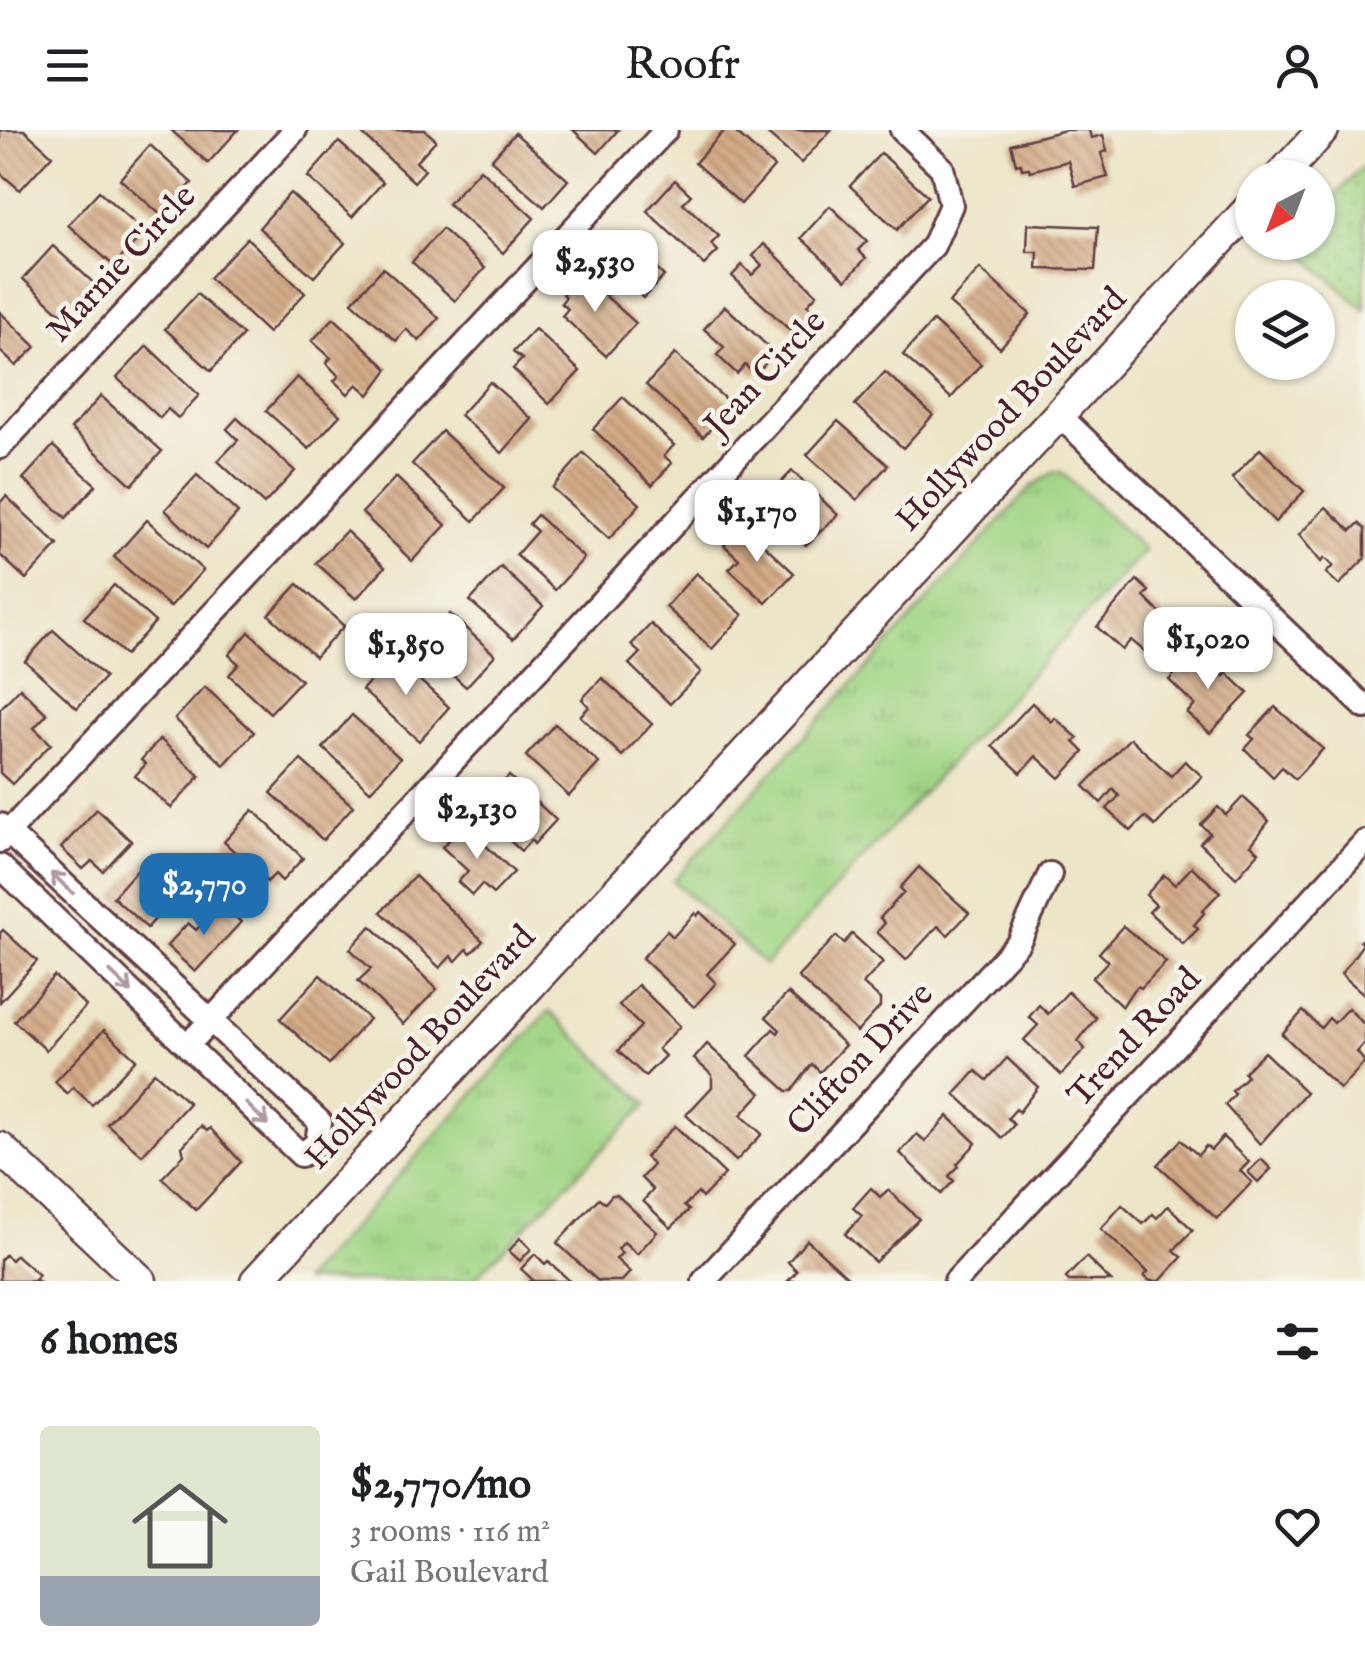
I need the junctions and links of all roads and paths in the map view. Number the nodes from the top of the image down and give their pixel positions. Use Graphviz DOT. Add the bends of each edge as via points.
graph roads {
  1 [pos="295,130"];
  2 [pos="666,130"];
  3 [pos="902,130"];
  4 [pos="1323,130"];
  5 [pos="1296,160"];
  6 [pos="1235,224"];
  7 [pos="1059,414"];
  8 [pos="0,446"];
  9 [pos="1365,707"];
  10 [pos="3,833"];
  11 [pos="1365,842"];
  12 [pos="0,866"];
  13 [pos="1050,874"];
  14 [pos="211,1020"];
  15 [pos="188,1045"];
  16 [pos="0,1148"];
  17 [pos="141,1281"];
  18 [pos="256,1281"];
  19 [pos="704,1281"];
  20 [pos="956,1281"];
  1 -- 8 [label="street, Marnie Circle"];
  2 -- 10 [label="street"];
  3 -- 14 [label="street, Jean Circle" via="942,168 951,205 933,246"];
  4 -- 5 [label="street"];
  6 -- 7 [label="street, Hollywood Boulevard"];
  7 -- 9 [label="street"];
  7 -- 18 [label="street, Hollywood Boulevard"];
  14 -- 10 [label="street, one-way"];
  11 -- 20 [label="street, Trend Road"];
  12 -- 15 [label="street, one-way"];
  13 -- 19 [label="street, Clifton Drive" via="1018,943"];
  14 -- 15 [label="street, Jean Circle"];
  15 -- 14 [label="street, one-way" via="301,1155 317,1143 320,1122"];
  16 -- 17 [label="street"];
}
